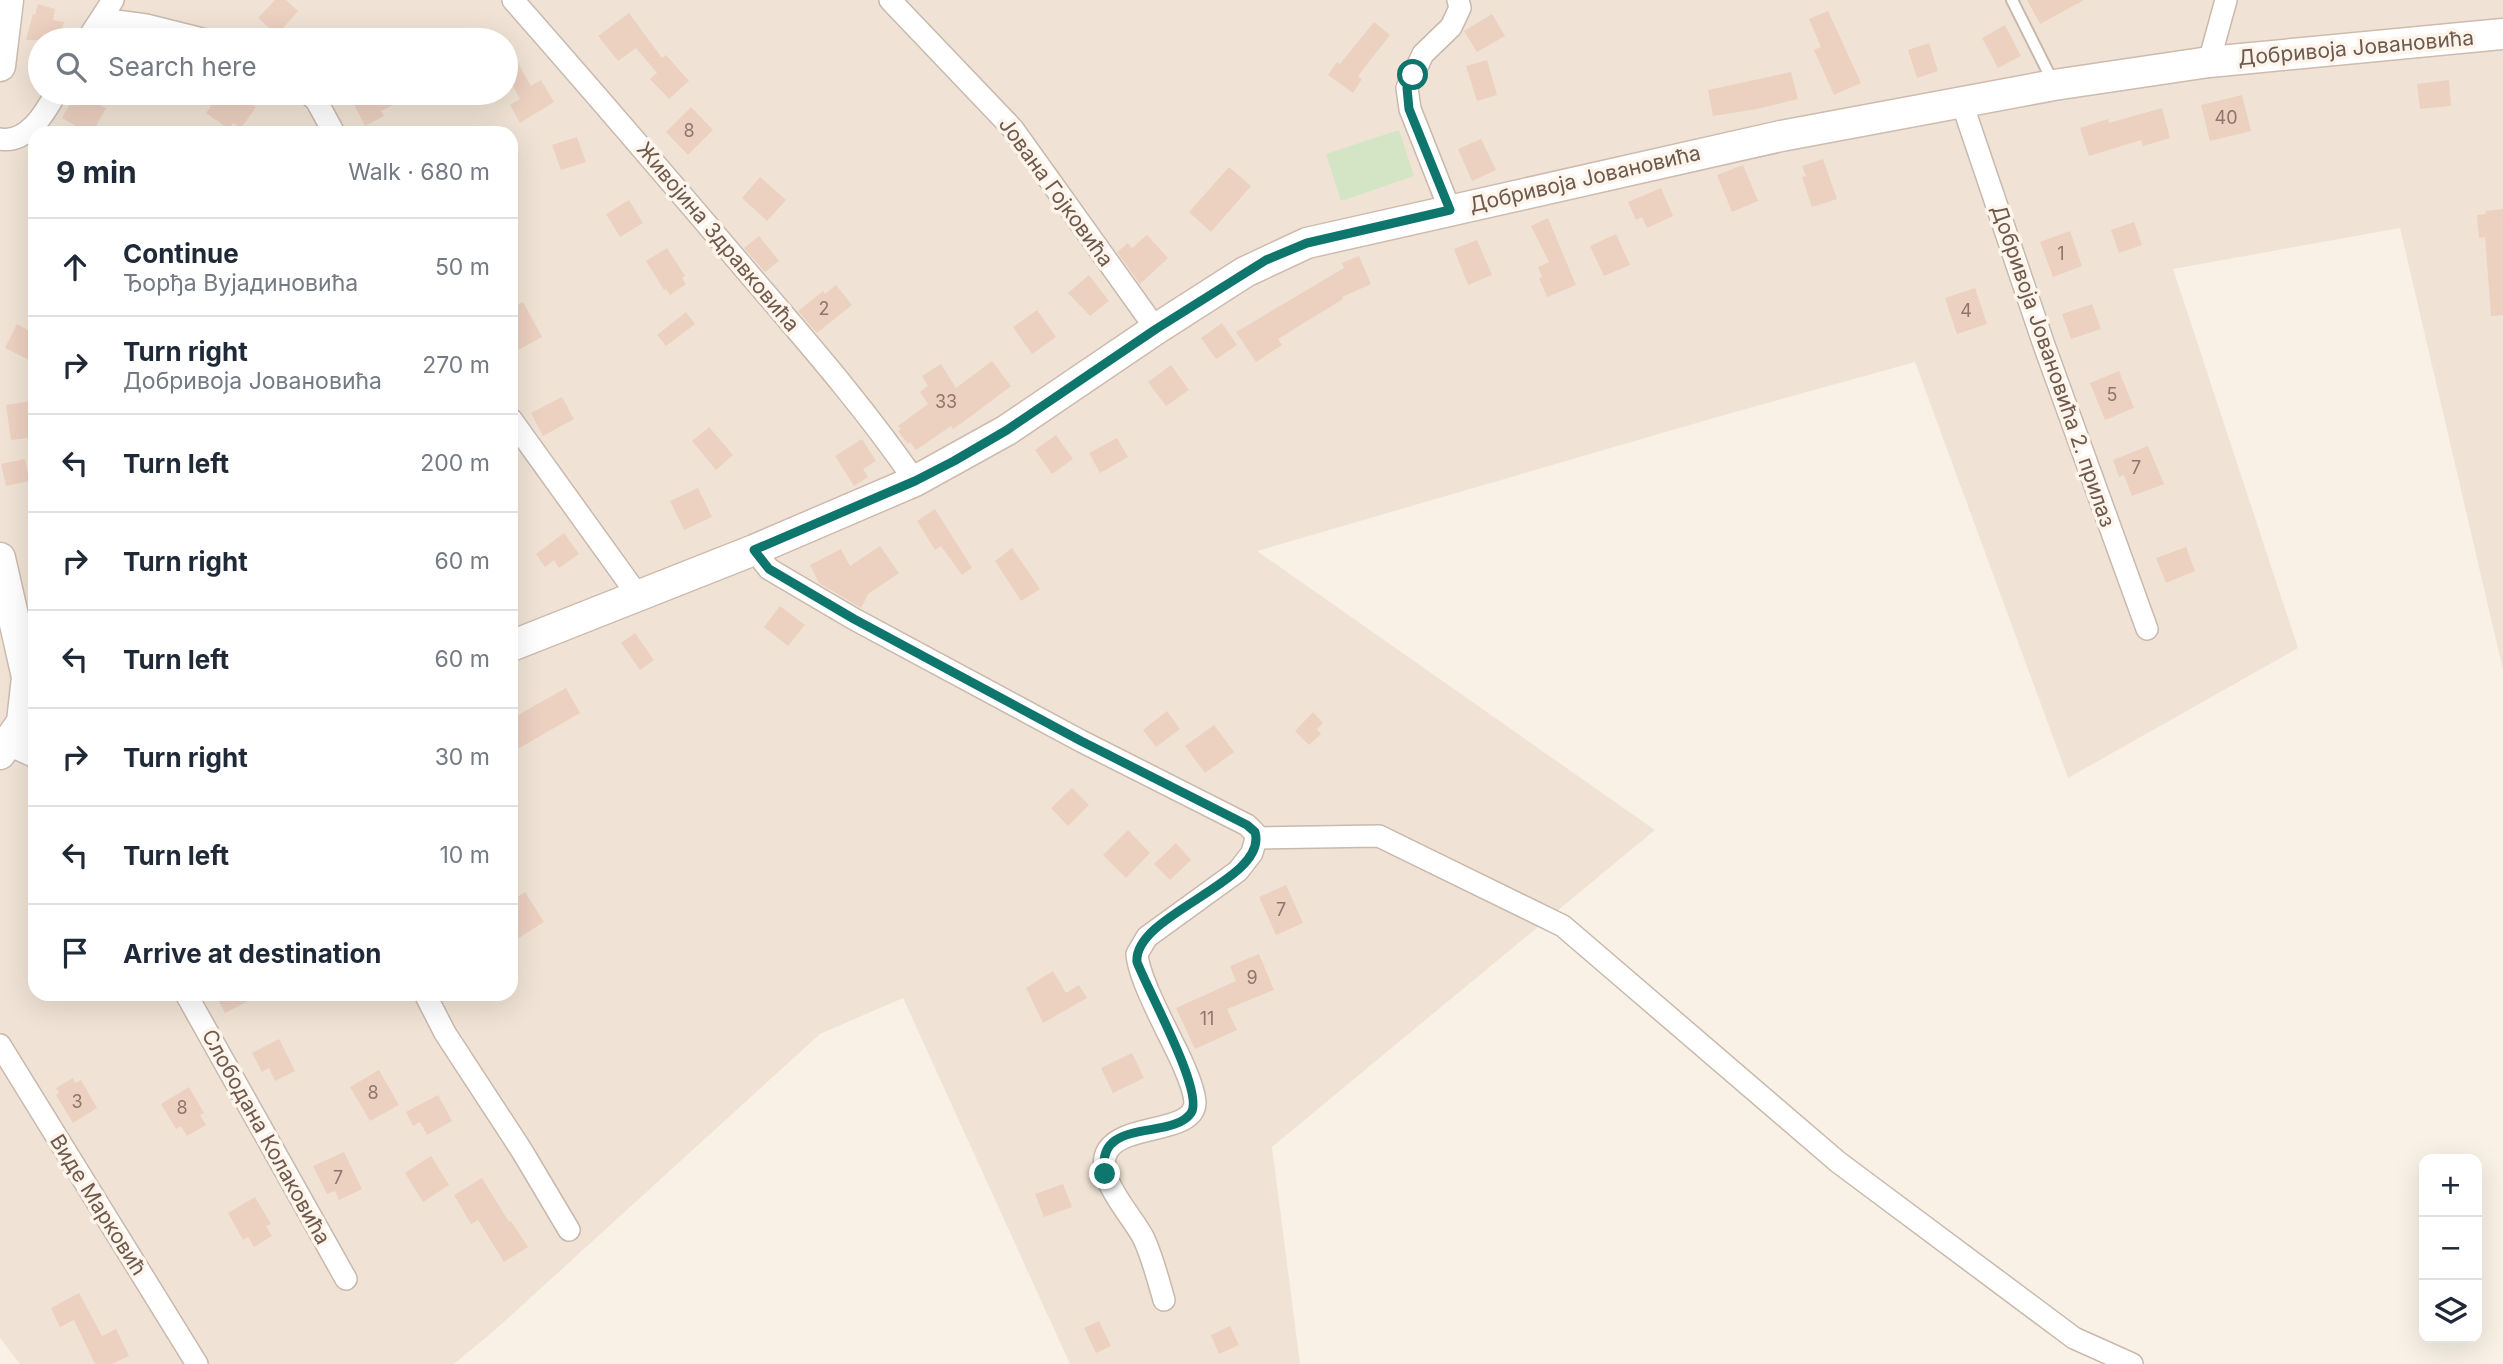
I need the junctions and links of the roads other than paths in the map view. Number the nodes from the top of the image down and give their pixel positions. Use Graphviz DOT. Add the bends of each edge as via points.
graph roads {
  1 [pos="8,0"];
  2 [pos="113,0"];
  3 [pos="513,0"];
  4 [pos="890,0"];
  5 [pos="1458,0"];
  6 [pos="2012,0"];
  7 [pos="2226,0"];
  8 [pos="102,19"];
  9 [pos="96,28"];
  10 [pos="161,28"];
  11 [pos="2503,34"];
  12 [pos="2209,62"];
  13 [pos="0,66"];
  14 [pos="2054,85"];
  15 [pos="1962,103"];
  16 [pos="47,105"];
  17 [pos="319,105"];
  18 [pos="31,126"];
  19 [pos="330,126"];
  20 [pos="28,130"];
  21 [pos="0,139"];
  22 [pos="1450,210"];
  23 [pos="1156,329"];
  24 [pos="518,429"];
  25 [pos="915,481"];
  26 [pos="754,550"];
  27 [pos="0,558"];
  28 [pos="639,597"];
  29 [pos="2147,629"];
  30 [pos="518,643"];
  31 [pos="15,749"];
  32 [pos="1256,838"];
  33 [pos="190,1001"];
  34 [pos="429,1001"];
  35 [pos="0,1045"];
  36 [pos="569,1230"];
  37 [pos="346,1279"];
  38 [pos="1164,1300"];
  39 [pos="197,1364"];
  40 [pos="2132,1364"];
  1 -- 13 [label="street"];
  2 -- 8 [label="street"];
  3 -- 25 [label="street, Живојина Здравковића" via="844,385"];
  4 -- 23 [label="street, Јована Гојковића" via="1013,128"];
  5 -- 22 [label="street" via="1460,8 1451,27 1423,54 1407,88 1409,109"];
  6 -- 14 [label="lane"];
  7 -- 12 [label="street, Добривоја Јовановића"];
  8 -- 9 [label="street"];
  8 -- 10 [label="street"];
  11 -- 12 [label="street, Добривоја Јовановића"];
  12 -- 14 [label="street, Добривоја Јовановића"];
  14 -- 15 [label="street, Добривоја Јовановића"];
  15 -- 22 [label="street, Добривоја Јовановића" via="1781,136"];
  15 -- 29 [label="street, Добривоја Јовановића 2. прилаз"];
  16 -- 18 [label="street"];
  17 -- 19 [label="street"];
  20 -- 21 [label="street" via="17,138"];
  22 -- 23 [label="street, Добривоја Јовановића" via="1288,250"];
  23 -- 25 [label="street, Добривоја Јовановића" via="1007,430"];
  24 -- 28 [label="street"];
  25 -- 26 [label="street, Добривоја Јовановића"];
  26 -- 28 [label="street, Добривоја Јовановића"];
  26 -- 32 [label="street" via="769,569 854,619 1247,825"];
  27 -- 31 [label="street" via="27,677"];
  28 -- 30 [label="street, Добривоја Јовановића"];
  32 -- 38 [label="street" via="1249,859 1238,871 1147,937 1137,954 1187,1072 1195,1106 1183,1121 1115,1141 1103,1163 1143,1238"];
  32 -- 40 [label="street" via="1379,836 1563,926 1838,1162 2074,1338"];
  33 -- 37 [label="street, Слободана Колаковића"];
  34 -- 36 [label="street"];
  35 -- 39 [label="street, Виде Марковић"];
}
